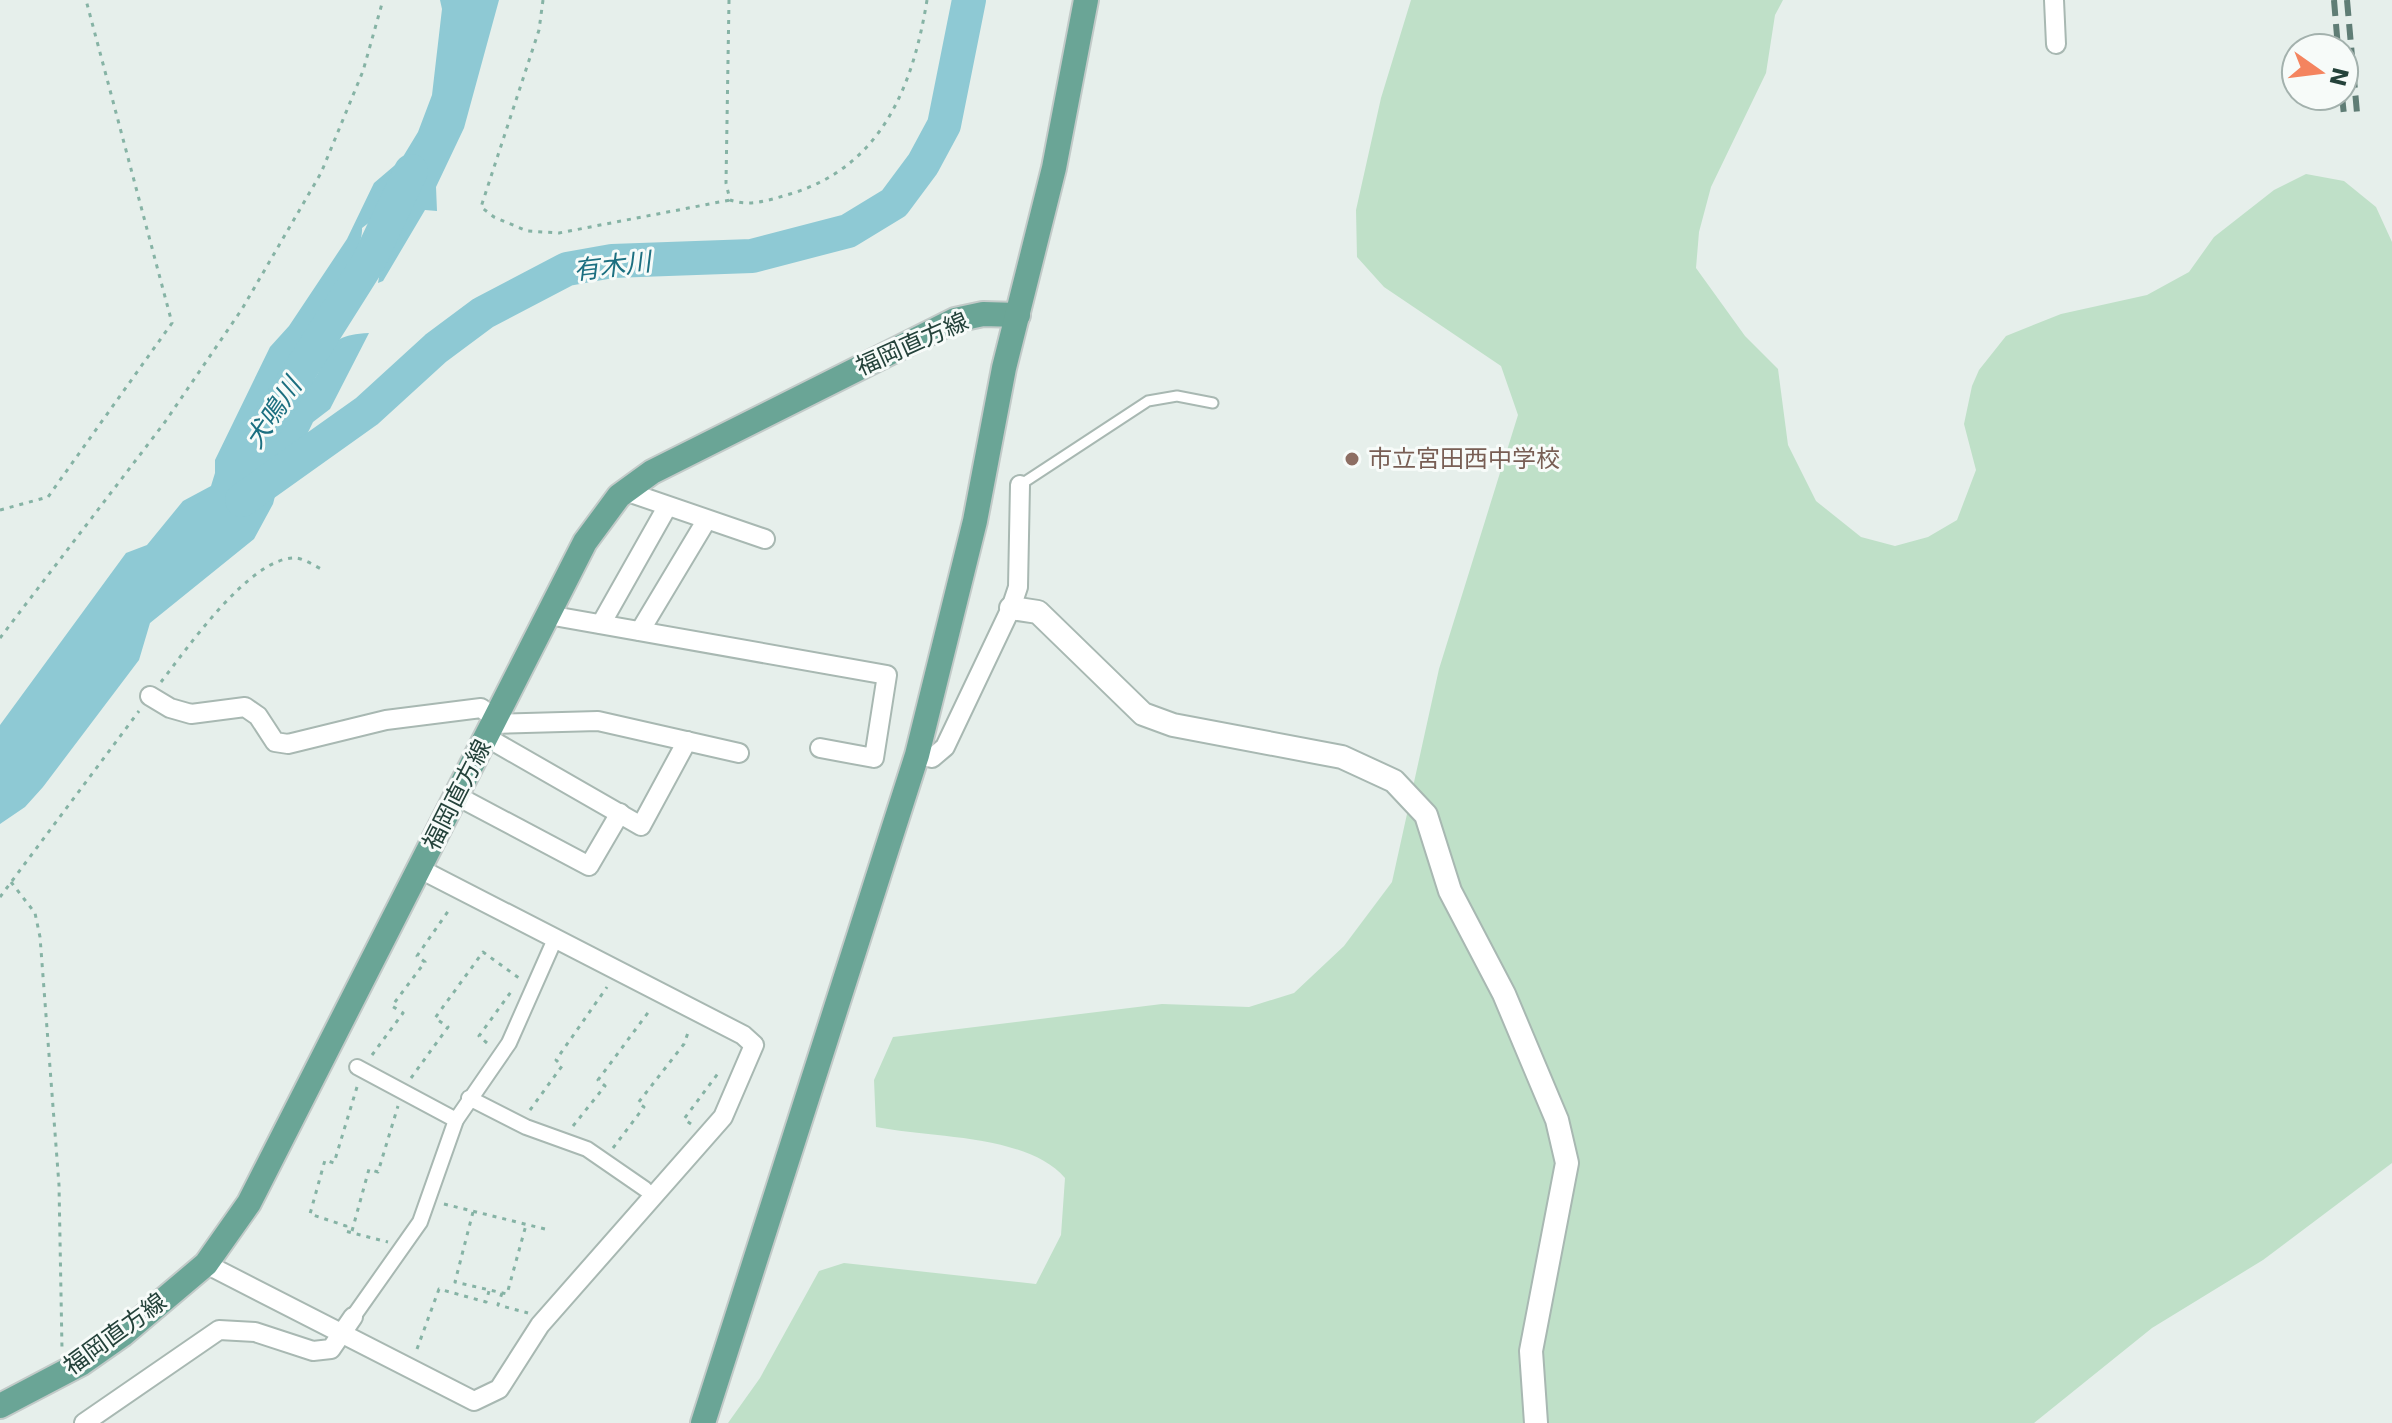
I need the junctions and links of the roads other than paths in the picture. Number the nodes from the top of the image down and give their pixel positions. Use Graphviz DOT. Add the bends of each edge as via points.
graph roads {
  1 [pos="1086,0"];
  2 [pos="2054,0"];
  3 [pos="2056,44"];
  4 [pos="1018,315"];
  5 [pos="1213,403"];
  6 [pos="1020,485"];
  7 [pos="625,491"];
  8 [pos="667,507"];
  9 [pos="706,521"];
  10 [pos="765,539"];
  11 [pos="1011,608"];
  12 [pos="548,615"];
  13 [pos="601,624"];
  14 [pos="640,631"];
  15 [pos="150,696"];
  16 [pos="491,726"];
  17 [pos="687,741"];
  18 [pos="820,748"];
  19 [pos="739,753"];
  20 [pos="917,755"];
  21 [pos="457,796"];
  22 [pos="620,813"];
  23 [pos="420,869"];
  24 [pos="555,939"];
  25 [pos="359,1068"];
  26 [pos="469,1098"];
  27 [pos="456,1120"];
  28 [pos="650,1194"];
  29 [pos="206,1264"];
  30 [pos="353,1317"];
  31 [pos="342,1333"];
  32 [pos="0,1406"];
  33 [pos="84,1423"];
  34 [pos="703,1423"];
  35 [pos="1536,1423"];
  1 -- 4 [label="main road" via="1054,168"];
  2 -- 3 [label="street"];
  4 -- 7 [label="main road, 福岡直方線" via="955,320"];
  4 -- 20 [label="main road" via="975,521"];
  5 -- 6 [label="lane" via="1177,396 1148,401"];
  6 -- 11 [label="street" via="1018,587"];
  7 -- 8 [label="street"];
  7 -- 12 [label="main road, 福岡直方線" via="585,542"];
  8 -- 9 [label="street"];
  8 -- 13 [label="street"];
  9 -- 10 [label="street"];
  9 -- 14 [label="street"];
  11 -- 20 [label="street" via="945,747 932,758"];
  11 -- 35 [label="street" via="1038,612 1143,714 1173,725 1342,757 1394,781 1426,815 1450,891 1504,994 1557,1120 1567,1163 1531,1351"];
  12 -- 13 [label="street"];
  12 -- 16 [label="main road, 福岡直方線"];
  13 -- 14 [label="street"];
  14 -- 18 [label="street" via="887,675 874,758"];
  15 -- 16 [label="street" via="191,714 245,707 258,716 275,742 288,744 386,720 481,708"];
  16 -- 17 [label="street" via="598,721"];
  16 -- 21 [label="main road, 福岡直方線"];
  16 -- 22 [label="street"];
  17 -- 19 [label="street"];
  17 -- 22 [label="street" via="641,826"];
  20 -- 34 [label="main road"];
  21 -- 22 [label="street" via="589,866"];
  21 -- 23 [label="main road, 福岡直方線"];
  23 -- 24 [label="street"];
  23 -- 29 [label="main road, 福岡直方線" via="249,1203"];
  24 -- 26 [label="street" via="509,1043"];
  24 -- 28 [label="street" via="754,1045 723,1117"];
  25 -- 27 [label="street"];
  26 -- 27 [label="street"];
  26 -- 28 [label="street" via="605,1159"];
  27 -- 30 [label="street" via="431,1200"];
  28 -- 31 [label="street" via="547,1317 499,1389 474,1401"];
  29 -- 31 [label="street"];
  29 -- 32 [label="main road, 福岡直方線" via="122,1335"];
  30 -- 31 [label="street"];
  31 -- 33 [label="street" via="331,1349 313,1351 255,1332 219,1330"];
}
